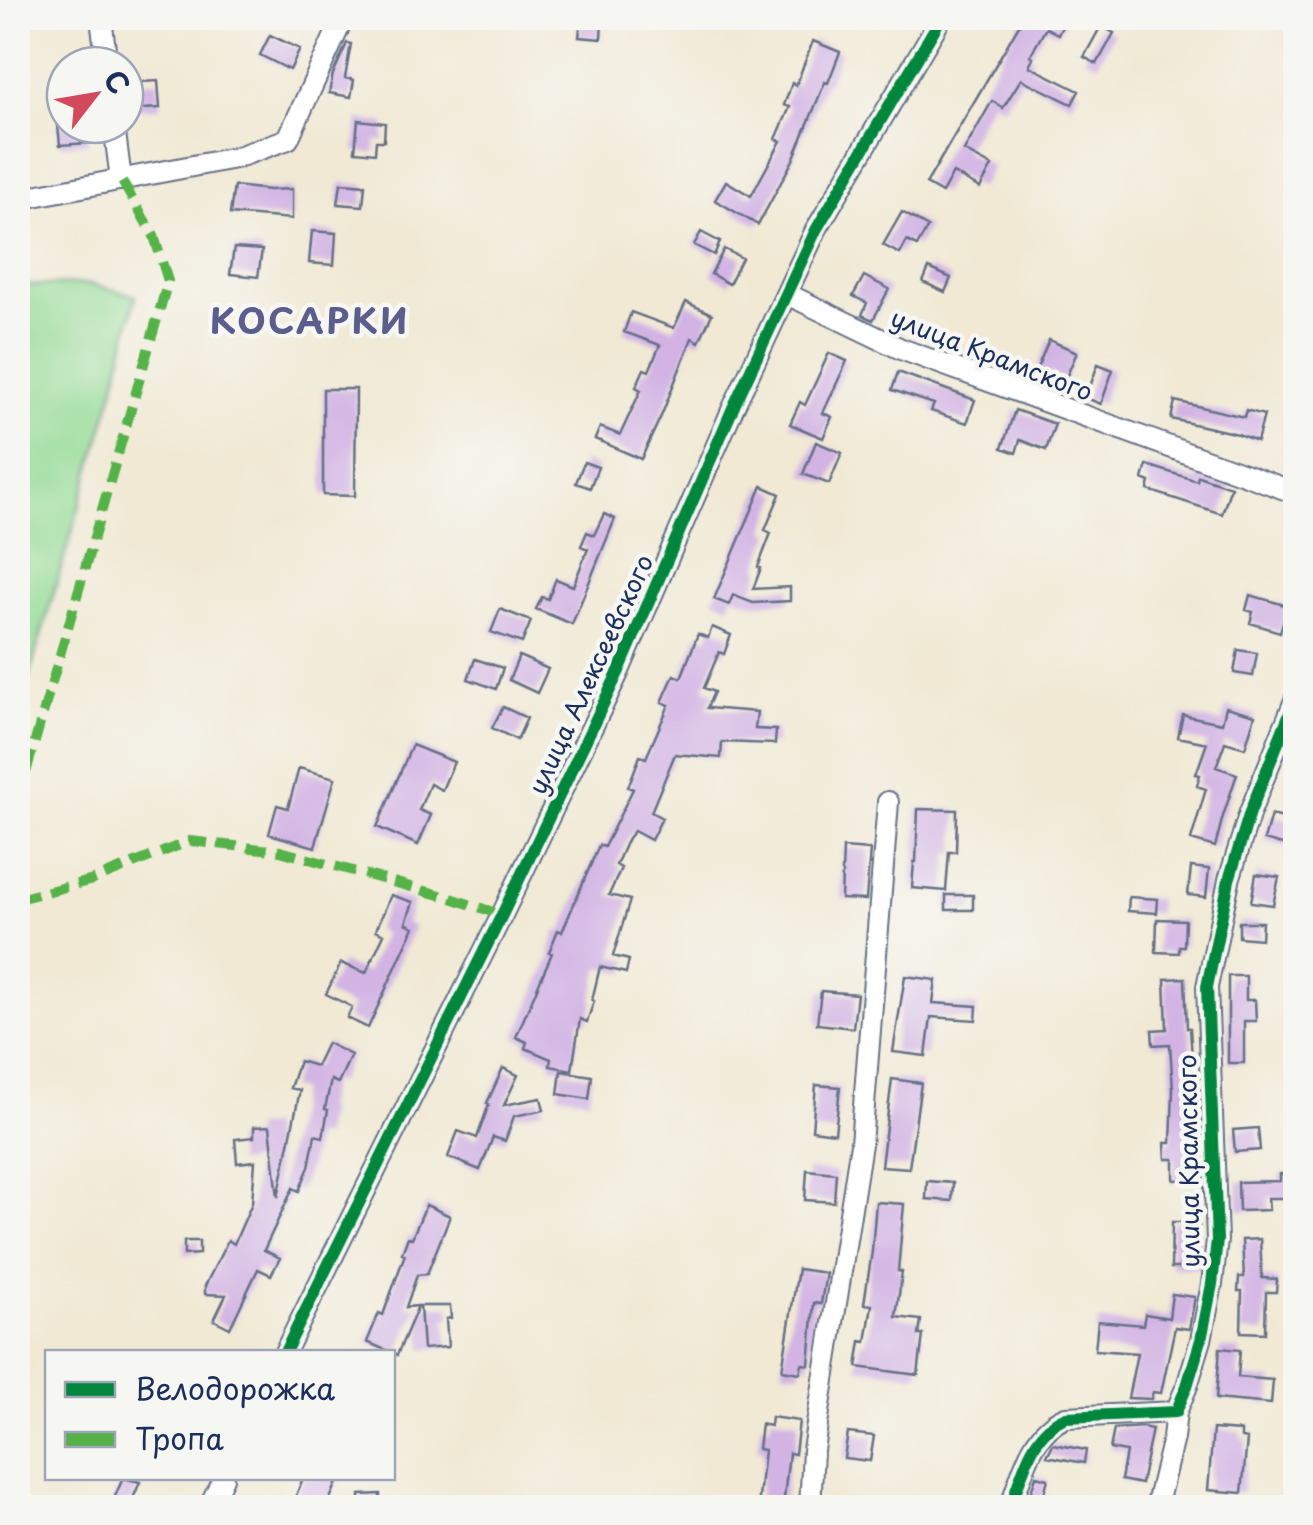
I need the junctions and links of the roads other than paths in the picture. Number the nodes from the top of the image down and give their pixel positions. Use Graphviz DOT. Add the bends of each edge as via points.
graph roads {
  1 [pos="101,18"];
  2 [pos="343,18"];
  3 [pos="941,18"];
  4 [pos="104,45"];
  5 [pos="116,145"];
  6 [pos="120,180"];
  7 [pos="18,199"];
  8 [pos="786,294"];
  9 [pos="1296,493"];
  10 [pos="1296,698"];
  11 [pos="888,802"];
  12 [pos="286,1350"];
  13 [pos="1176,1412"];
  14 [pos="222,1480"];
  15 [pos="209,1508"];
  16 [pos="810,1508"];
  17 [pos="1010,1508"];
  18 [pos="1156,1508"];
  1 -- 4 [label="street"];
  2 -- 6 [label="street" via="288,139 235,158"];
  3 -- 8 [label="street, улица Алексеевского" via="816,230"];
  5 -- 6 [label="street"];
  6 -- 7 [label="street"];
  8 -- 9 [label="street, улица Крамского" via="901,350"];
  8 -- 12 [label="street, улица Алексеевского" via="609,690"];
  10 -- 13 [label="street, улица Крамского" via="1245,828 1206,987 1217,1240 1200,1340"];
  11 -- 16 [label="street" via="860,1144"];
  13 -- 17 [label="street" via="1054,1422 1037,1441"];
  13 -- 18 [label="street, улица Крамского"];
  14 -- 15 [label="street"];
}
